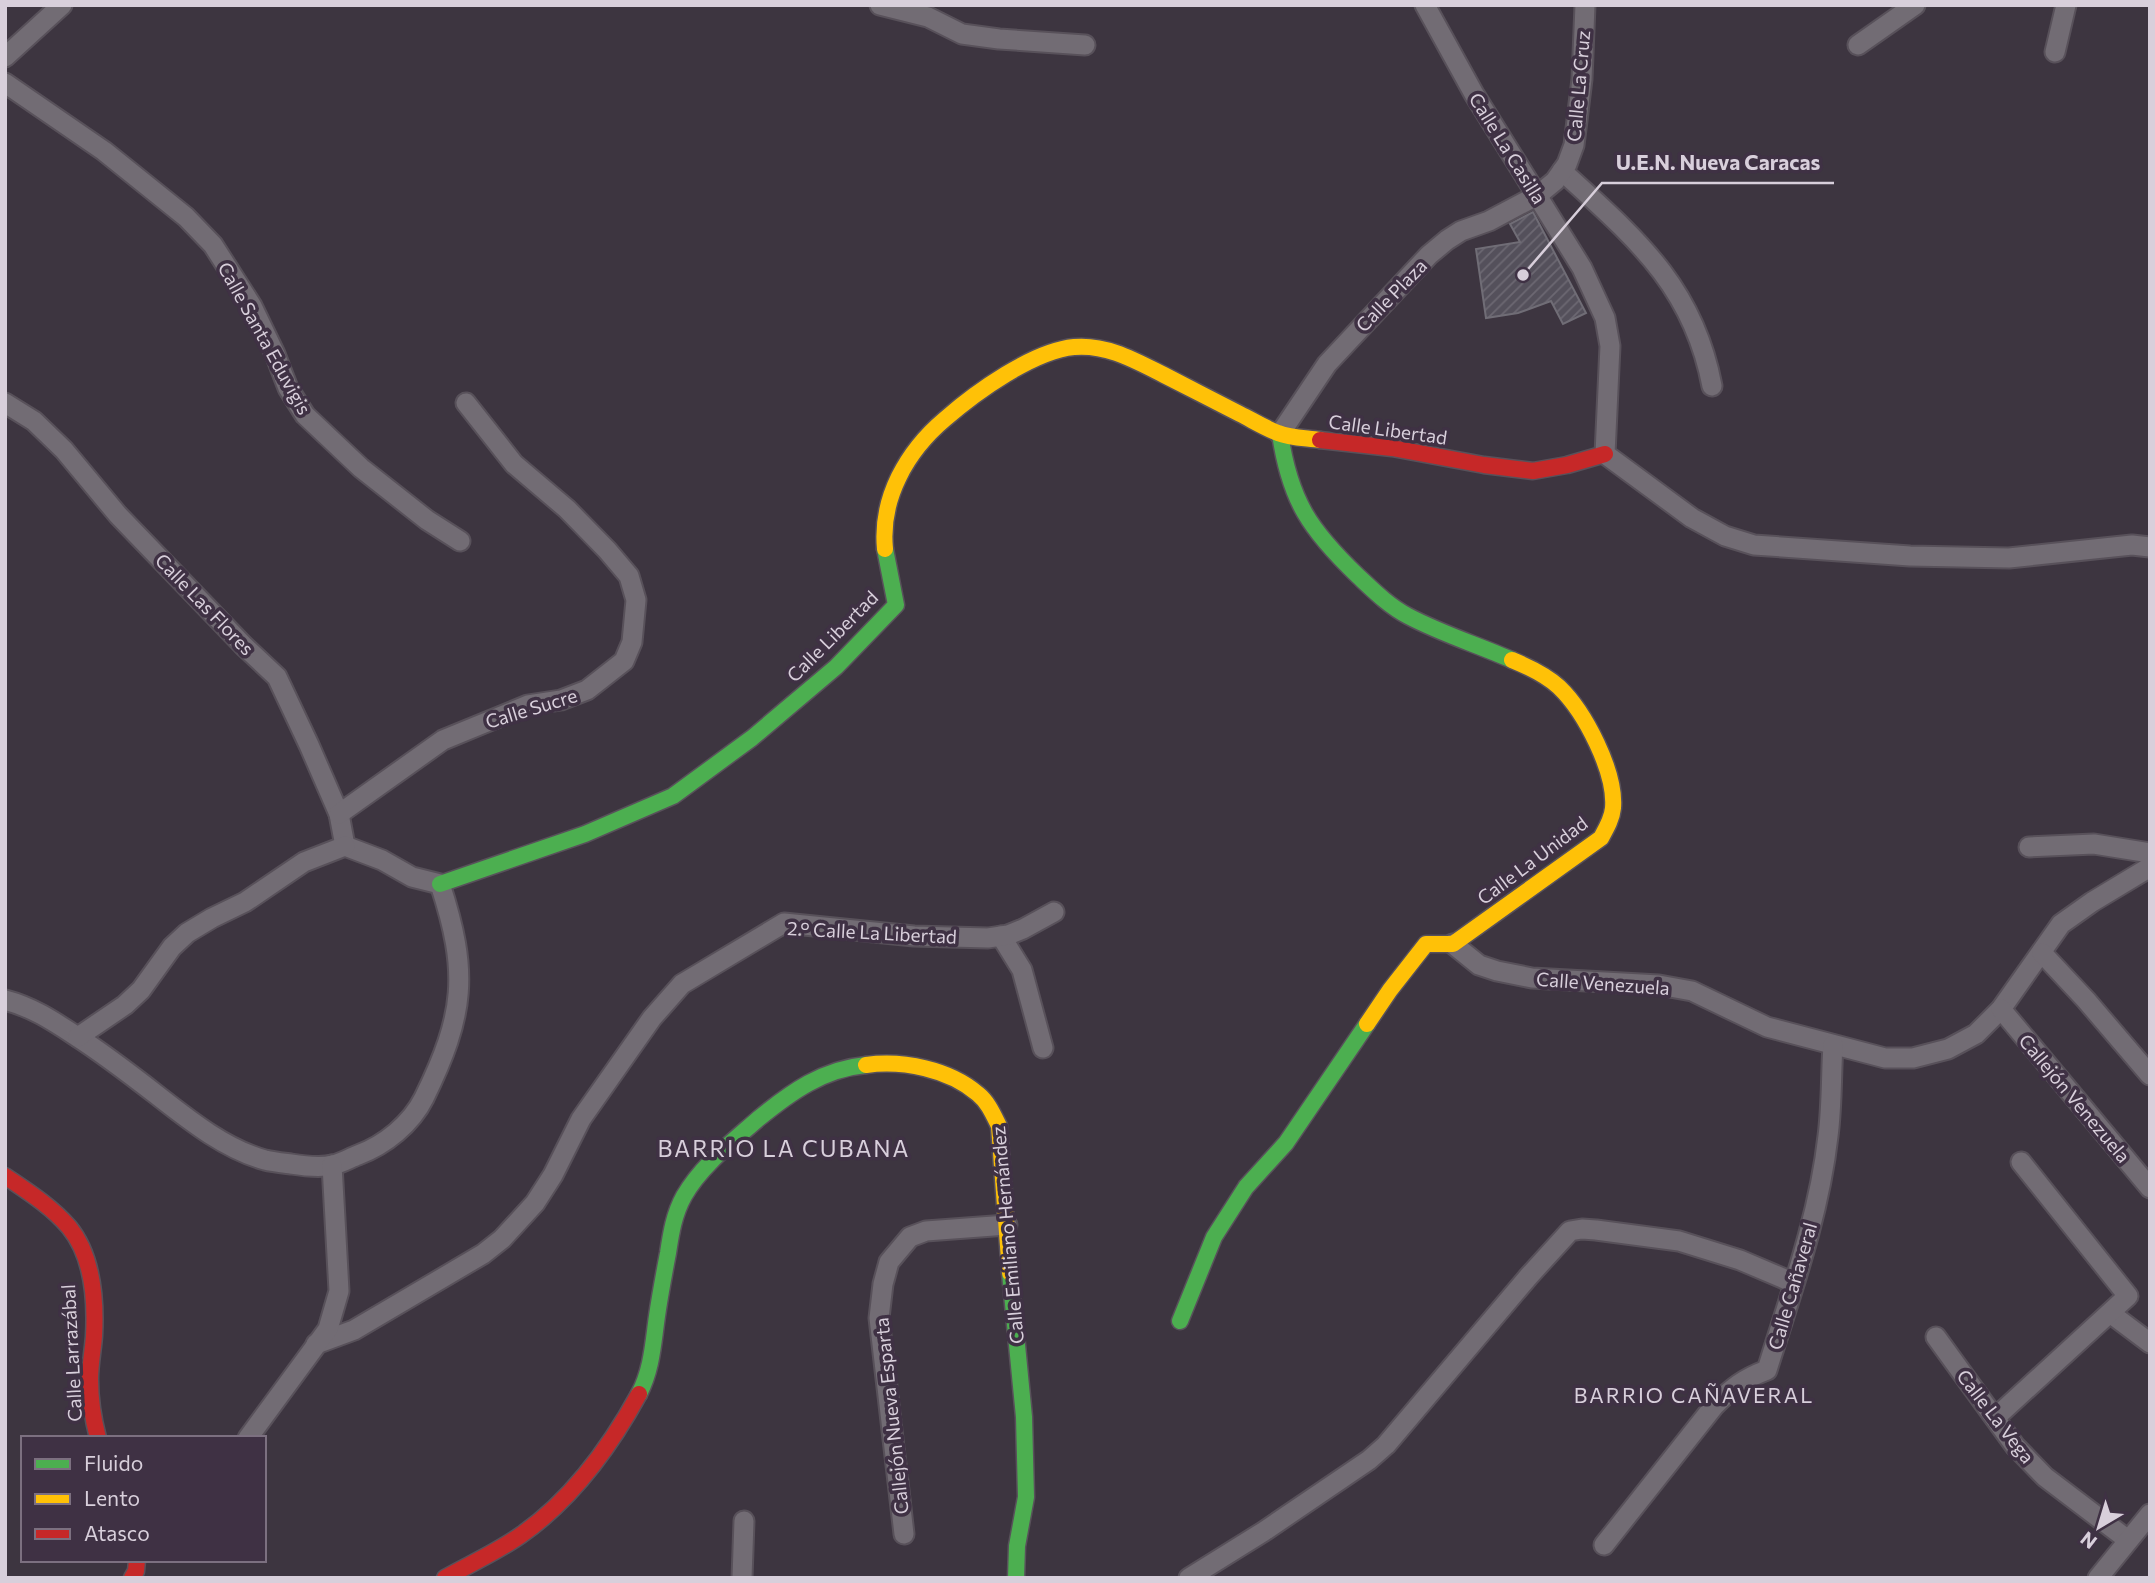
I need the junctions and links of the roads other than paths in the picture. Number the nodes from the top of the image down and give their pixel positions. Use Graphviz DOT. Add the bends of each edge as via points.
graph roads {
  1 [pos="62,5"];
  2 [pos="880,5"];
  3 [pos="1425,5"];
  4 [pos="1585,5"];
  5 [pos="1915,5"];
  6 [pos="2066,5"];
  7 [pos="1085,44"];
  8 [pos="1858,46"];
  9 [pos="2055,52"];
  10 [pos="5,57"];
  11 [pos="5,83"];
  12 [pos="1562,171"];
  13 [pos="1538,195"];
  14 [pos="1712,386"];
  15 [pos="467,403"];
  16 [pos="5,404"];
  17 [pos="1280,434"];
  18 [pos="1605,454"];
  19 [pos="2150,534"];
  20 [pos="460,541"];
  21 [pos="2141,546"];
  22 [pos="339,814"];
  23 [pos="345,846"];
  24 [pos="2029,847"];
  25 [pos="2150,853"];
  26 [pos="2150,867"];
  27 [pos="440,884"];
  28 [pos="1054,912"];
  29 [pos="1001,936"];
  30 [pos="1453,944"];
  31 [pos="2042,953"];
  32 [pos="5,1000"];
  33 [pos="2001,1009"];
  34 [pos="78,1037"];
  35 [pos="1833,1045"];
  36 [pos="1043,1048"];
  37 [pos="2150,1075"];
  38 [pos="2021,1162"];
  39 [pos="332,1165"];
  40 [pos="5,1176"];
  41 [pos="2150,1188"];
  42 [pos="1007,1225"];
  43 [pos="1794,1283"];
  44 [pos="2110,1313"];
  45 [pos="1180,1321"];
  46 [pos="1936,1337"];
  47 [pos="2150,1343"];
  48 [pos="316,1344"];
  49 [pos="1995,1418"];
  50 [pos="98,1436"];
  51 [pos="249,1436"];
  52 [pos="2150,1514"];
  53 [pos="744,1521"];
  54 [pos="904,1534"];
  55 [pos="2129,1540"];
  56 [pos="1604,1545"];
  57 [pos="445,1578"];
  58 [pos="742,1578"];
  59 [pos="1016,1578"];
  60 [pos="1189,1578"];
  61 [pos="2098,1578"];
  1 -- 10 [label="street"];
  2 -- 7 [label="street" via="928,17 962,34"];
  3 -- 13 [label="street, Calle La Casilla"];
  4 -- 12 [label="street, Calle La Cruz" via="1574,145"];
  5 -- 8 [label="street"];
  6 -- 9 [label="street"];
  11 -- 20 [label="street, Calle Santa Eduvigis" via="104,151 186,217 213,245 252,306 304,415 360,468"];
  12 -- 13 [label="street, Calle La Cruz"];
  12 -- 14 [label="street" via="1618,223 1667,278 1701,341"];
  13 -- 17 [label="street, Calle Plaza" via="1461,231 1429,255 1327,364"];
  13 -- 18 [label="street, Calle La Casilla" via="1605,318 1611,346"];
  15 -- 22 [label="street, Calle Sucre" via="514,464 567,509 629,576 636,600 632,642 624,661 587,690 528,705 443,740"];
  16 -- 22 [label="street, Calle Las Flores" via="34,421 64,450 118,515 277,677"];
  17 -- 18 [label="street, Calle Libertad" via="1533,471"];
  17 -- 27 [label="street, Calle Libertad" via="1125,355 1098,347 1072,347 1042,356 997,379 943,420 907,462 887,506 884,538 896,605 836,667 752,738 673,796 585,834"];
  17 -- 30 [label="street, Calle La Unidad" via="1284,464 1301,510 1345,565 1409,617 1553,681 1573,700 1611,780 1613,804 1601,838"];
  18 -- 21 [label="street" via="1692,518 1754,545 2009,558"];
  19 -- 21 [label="street"];
  22 -- 23 [label="street, Calle Las Flores"];
  23 -- 27 [label="street" via="412,877"];
  23 -- 34 [label="street" via="304,862 245,902 187,933 141,990"];
  24 -- 25 [label="street" via="2094,844"];
  26 -- 31 [label="street, Calle Venezuela" via="2061,924"];
  27 -- 39 [label="street" via="460,975 457,1014 447,1049 408,1121 388,1140"];
  28 -- 29 [label="street, 2.° Calle La Libertad"];
  29 -- 36 [label="street" via="1022,970"];
  29 -- 48 [label="street, 2.° Calle La Libertad" via="914,936 784,923 750,943 682,984 652,1018 581,1119 554,1175 502,1240 354,1329"];
  30 -- 35 [label="street, Calle Venezuela" via="1479,965 1532,978 1692,991 1767,1027"];
  30 -- 45 [label="street, Calle La Unidad" via="1426,944 1286,1143 1246,1187 1214,1237"];
  31 -- 33 [label="street, Calle Venezuela"];
  31 -- 37 [label="street"];
  32 -- 34 [label="street" via="23,1005"];
  33 -- 35 [label="street, Calle Venezuela" via="1976,1034 1913,1058 1885,1058"];
  33 -- 41 [label="street, Callejón Venezuela"];
  34 -- 39 [label="street" via="193,1122 238,1149 266,1160"];
  35 -- 43 [label="street, Calle Cañaveral" via="1829,1136"];
  38 -- 44 [label="street" via="2128,1296"];
  39 -- 48 [label="street" via="339,1291 328,1329"];
  40 -- 50 [label="street, Calle Larrazábal" via="69,1227 82,1247 93,1297 90,1377"];
  42 -- 54 [label="street, Callejón Nueva Esparta" via="926,1231 910,1237 889,1262 879,1318"];
  42 -- 57 [label="street, Calle Emiliano Hernández" via="999,1126 978,1091 926,1067 878,1062 835,1070 806,1083 704,1168 678,1208 652,1358 632,1407 594,1462 538,1523"];
  42 -- 59 [label="street, Calle Emiliano Hernández" via="1024,1417 1026,1497"];
  43 -- 56 [label="street, Calle Cañaveral" via="1767,1370 1733,1386 1714,1406"];
  43 -- 60 [label="street" via="1679,1241 1570,1231 1386,1446 1264,1532"];
  44 -- 47 [label="street"];
  44 -- 49 [label="street"];
  46 -- 49 [label="street, Calle La Vega"];
  48 -- 51 [label="street"];
  49 -- 55 [label="street, Calle La Vega" via="2045,1477"];
  52 -- 55 [label="street"];
  53 -- 58 [label="street"];
  55 -- 61 [label="street"];
}
